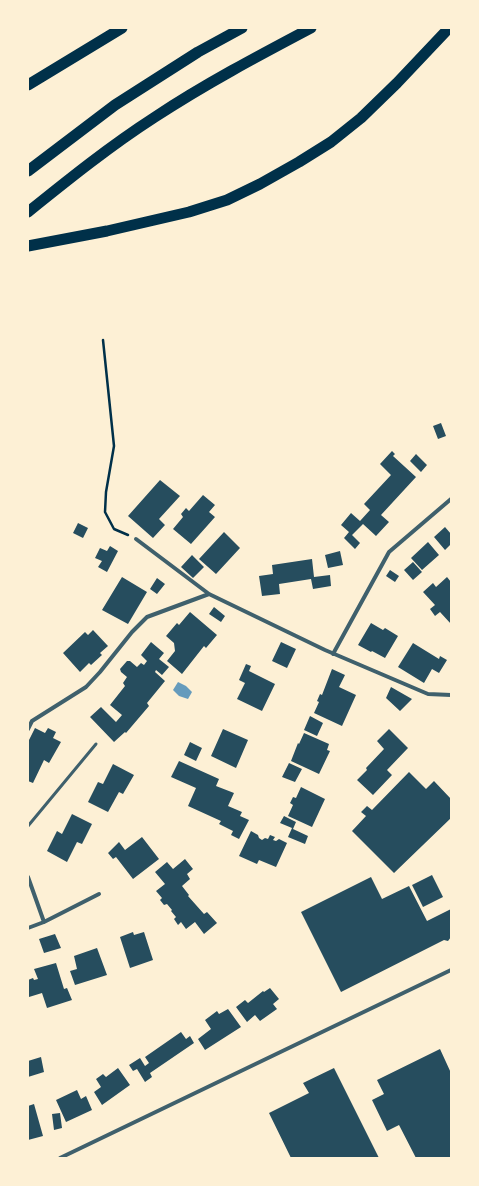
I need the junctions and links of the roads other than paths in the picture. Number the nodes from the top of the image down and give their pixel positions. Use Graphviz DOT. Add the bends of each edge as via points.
graph roads {
  1 [pos="122,28"];
  2 [pos="242,28"];
  3 [pos="311,28"];
  4 [pos="450,28"];
  5 [pos="28,85"];
  6 [pos="28,171"];
  7 [pos="28,212"];
  8 [pos="28,246"];
  9 [pos="451,499"];
  10 [pos="136,539"];
  11 [pos="209,594"];
  12 [pos="333,654"];
  13 [pos="451,695"];
  14 [pos="28,729"];
  15 [pos="96,744"];
  16 [pos="28,826"];
  17 [pos="28,877"];
  18 [pos="99,894"];
  19 [pos="44,922"];
  20 [pos="28,928"];
  21 [pos="451,970"];
  22 [pos="60,1158"];
  1 -- 5 [label="highway"];
  2 -- 6 [label="highway" via="198,52 115,105"];
  3 -- 7 [label="highway" via="235,68 154,117"];
  4 -- 8 [label="highway" via="361,118 331,142 260,184 227,200 188,212"];
  9 -- 12 [label="street" via="389,552"];
  10 -- 11 [label="street"];
  11 -- 12 [label="street"];
  11 -- 14 [label="street" via="148,617 132,632 86,687 32,721"];
  12 -- 13 [label="street" via="428,694"];
  15 -- 16 [label="lane"];
  17 -- 19 [label="street"];
  18 -- 19 [label="street"];
  19 -- 20 [label="street"];
  21 -- 22 [label="street"];
}
